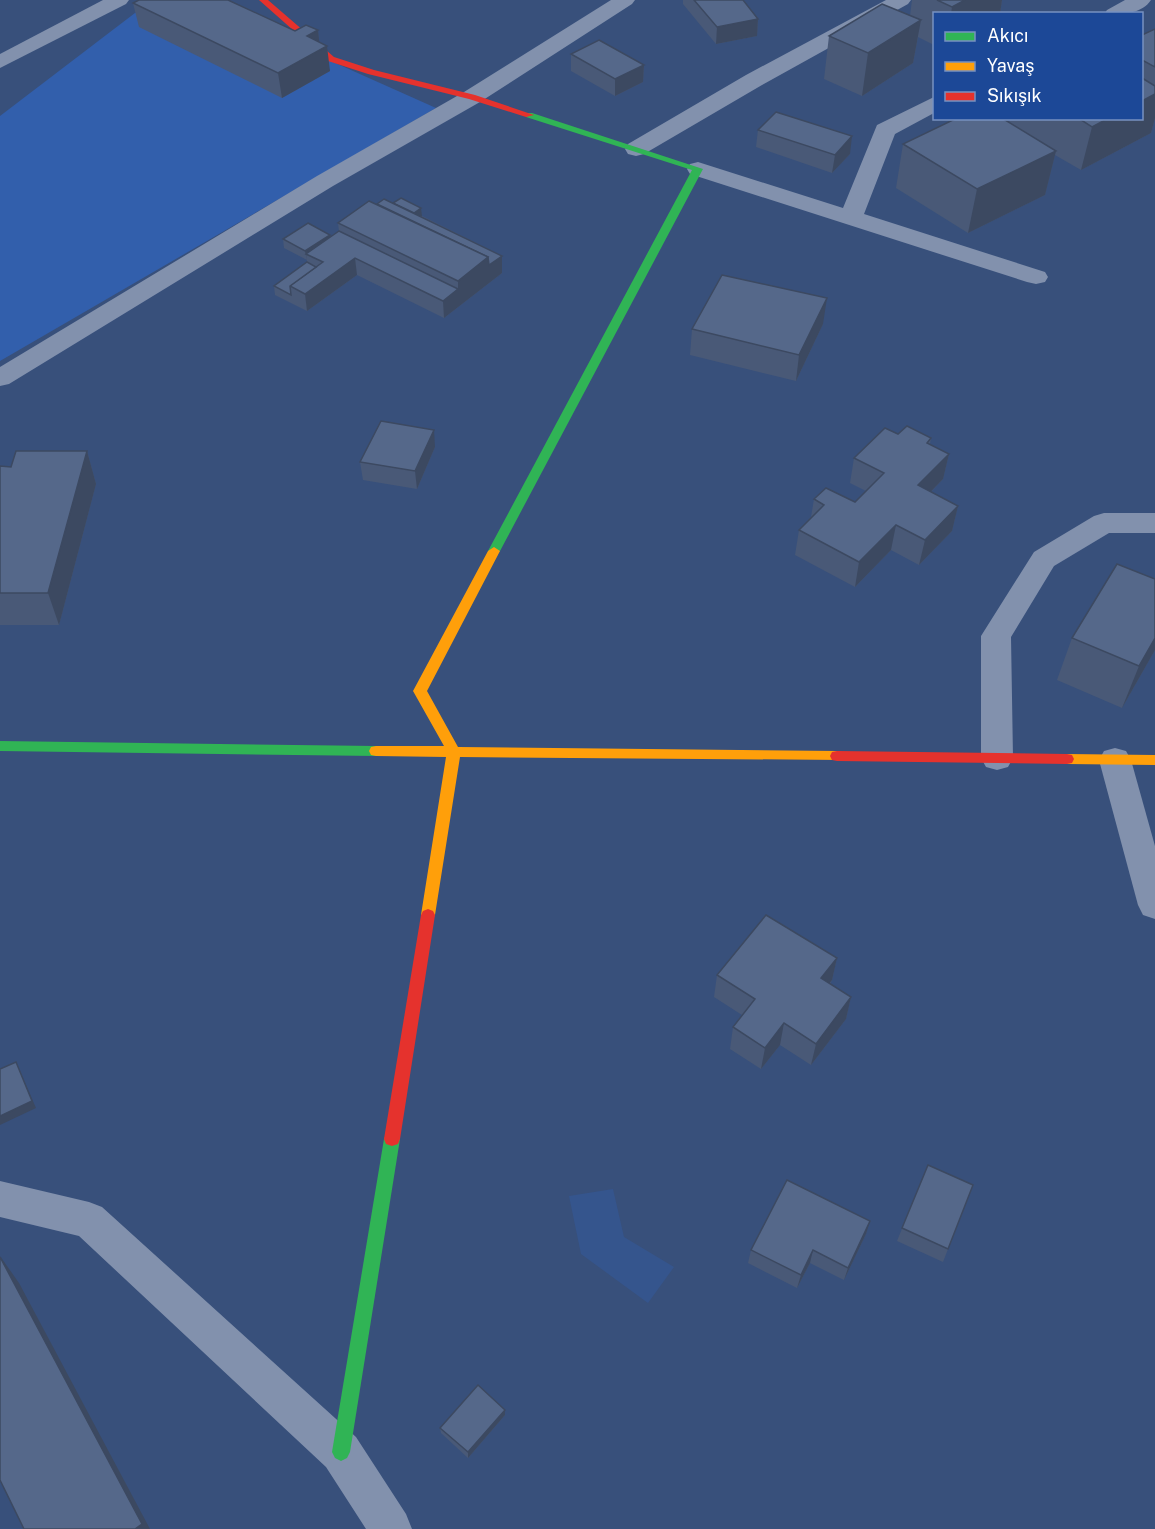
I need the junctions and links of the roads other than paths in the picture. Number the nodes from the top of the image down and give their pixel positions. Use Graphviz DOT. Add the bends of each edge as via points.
graph roads {
  1 [pos="119,0"];
  2 [pos="263,0"];
  3 [pos="625,0"];
  4 [pos="901,0"];
  5 [pos="1141,0"];
  6 [pos="1118,12"];
  7 [pos="0,62"];
  8 [pos="472,96"];
  9 [pos="933,105"];
  10 [pos="636,149"];
  11 [pos="698,169"];
  12 [pos="851,218"];
  13 [pos="1036,277"];
  14 [pos="0,378"];
  15 [pos="1155,523"];
  16 [pos="0,746"];
  17 [pos="454,752"];
  18 [pos="998,758"];
  19 [pos="1114,760"];
  20 [pos="1155,760"];
  21 [pos="1155,905"];
  22 [pos="0,1199"];
  23 [pos="341,1452"];
  24 [pos="391,1529"];
  1 -- 7 [label="street"];
  2 -- 8 [label="street" via="331,59"];
  3 -- 8 [label="street"];
  4 -- 10 [label="street"];
  5 -- 6 [label="street"];
  8 -- 10 [label="street"];
  8 -- 14 [label="street"];
  9 -- 12 [label="street" via="885,130"];
  10 -- 11 [label="street"];
  11 -- 12 [label="street"];
  11 -- 17 [label="street" via="420,691"];
  12 -- 13 [label="street"];
  15 -- 18 [label="street" via="1104,523 1044,559 996,636"];
  16 -- 17 [label="street"];
  17 -- 18 [label="street"];
  17 -- 23 [label="street"];
  18 -- 19 [label="street"];
  19 -- 20 [label="street"];
  19 -- 21 [label="street"];
  22 -- 23 [label="street" via="89,1220"];
  23 -- 24 [label="street"];
}
